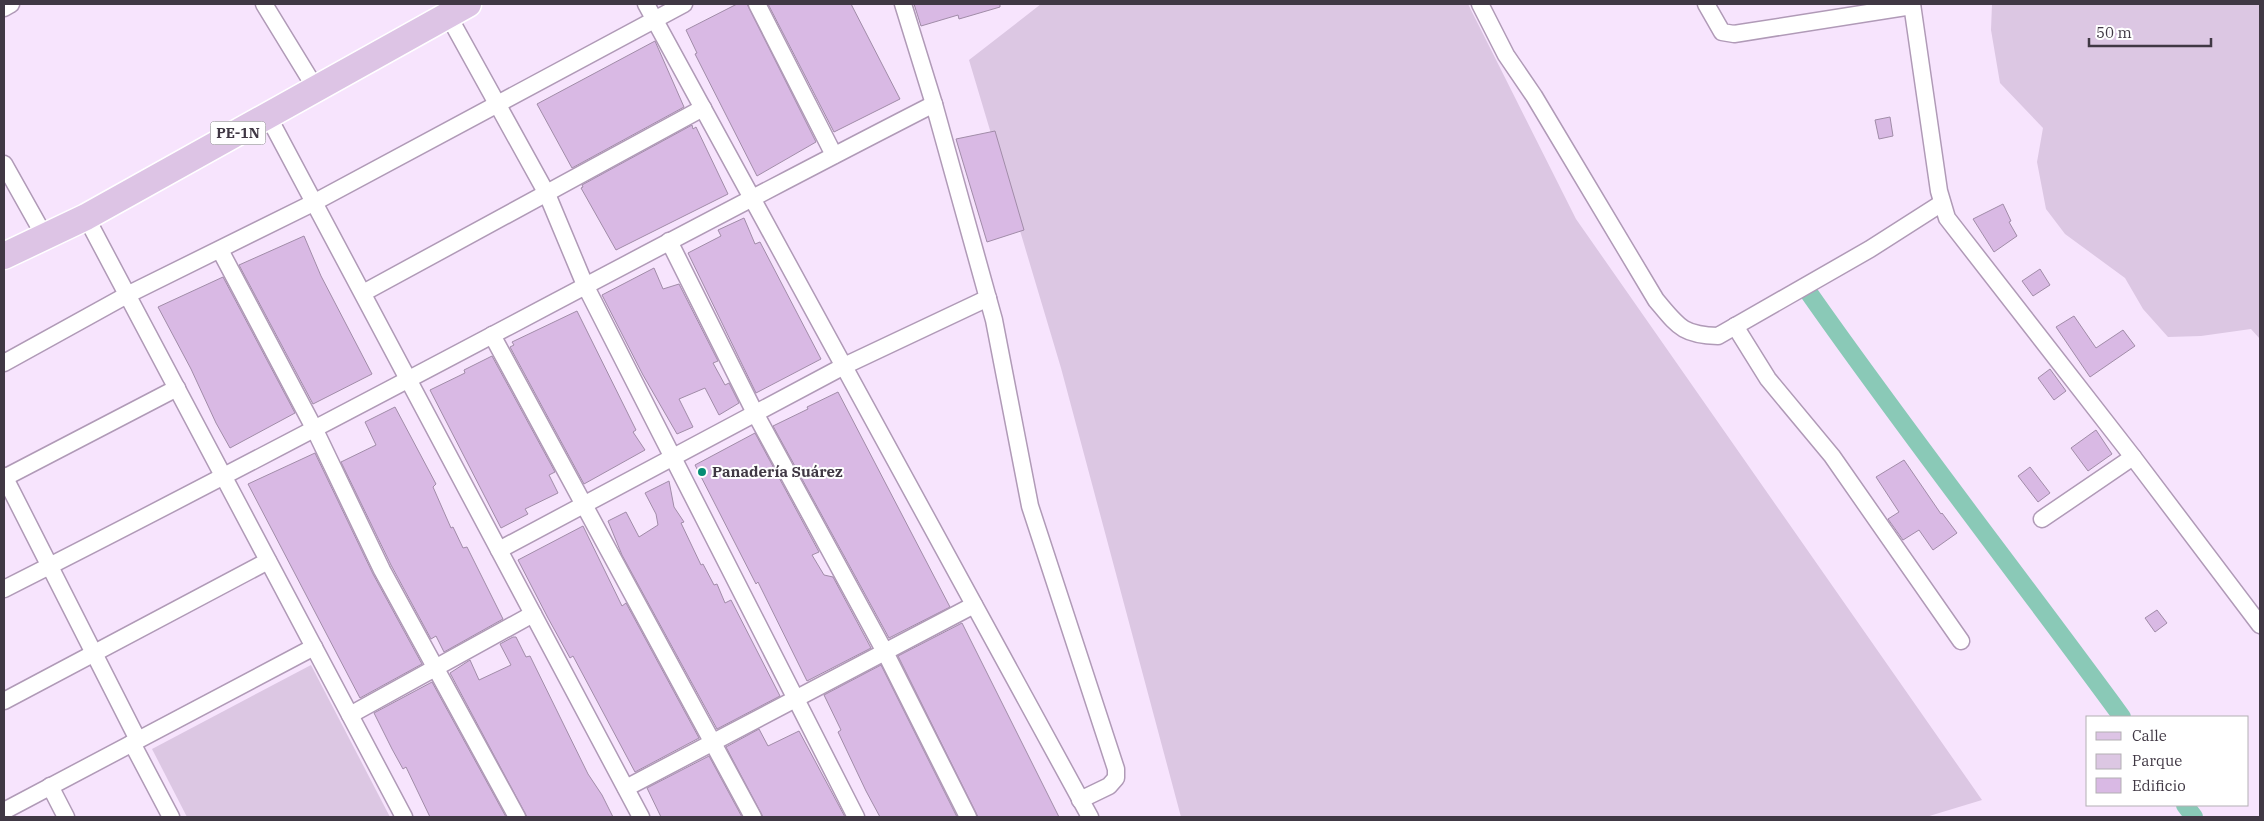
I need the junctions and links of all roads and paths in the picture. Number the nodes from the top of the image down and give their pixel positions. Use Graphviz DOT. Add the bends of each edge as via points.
graph roads {
  1 [pos="12,4"];
  2 [pos="264,4"];
  3 [pos="646,4"];
  4 [pos="684,4"];
  5 [pos="757,4"];
  6 [pos="903,4"];
  7 [pos="1480,4"];
  8 [pos="1706,4"];
  9 [pos="1912,5"];
  10 [pos="4,8"];
  11 [pos="458,9"];
  12 [pos="655,20"];
  13 [pos="316,89"];
  14 [pos="498,104"];
  15 [pos="934,104"];
  16 [pos="703,108"];
  17 [pos="268,116"];
  18 [pos="834,155"];
  19 [pos="4,164"];
  20 [pos="547,194"];
  21 [pos="752,197"];
  22 [pos="315,202"];
  23 [pos="1942,203"];
  24 [pos="86,217"];
  25 [pos="46,237"];
  26 [pos="669,241"];
  27 [pos="220,250"];
  28 [pos="4,256"];
  29 [pos="586,285"];
  30 [pos="363,293"];
  31 [pos="127,295"];
  32 [pos="988,298"];
  33 [pos="1735,326"];
  34 [pos="492,334"];
  35 [pos="4,363"];
  36 [pos="844,366"];
  37 [pos="408,378"];
  38 [pos="177,388"];
  39 [pos="755,413"];
  40 [pos="314,428"];
  41 [pos="673,457"];
  42 [pos="2133,457"];
  43 [pos="4,477"];
  44 [pos="224,477"];
  45 [pos="584,505"];
  46 [pos="2042,519"];
  47 [pos="499,550"];
  48 [pos="268,561"];
  49 [pos="49,566"];
  50 [pos="4,589"];
  51 [pos="974,605"];
  52 [pos="533,614"];
  53 [pos="2260,625"];
  54 [pos="1961,640"];
  55 [pos="314,647"];
  56 [pos="884,652"];
  57 [pos="94,654"];
  58 [pos="435,668"];
  59 [pos="795,698"];
  60 [pos="4,701"];
  61 [pos="350,715"];
  62 [pos="713,741"];
  63 [pos="135,742"];
  64 [pos="50,786"];
  65 [pos="626,788"];
  66 [pos="1080,800"];
  67 [pos="4,811"];
  68 [pos="66,817"];
  69 [pos="171,817"];
  70 [pos="404,817"];
  71 [pos="517,817"];
  72 [pos="641,817"];
  73 [pos="753,817"];
  74 [pos="856,817"];
  75 [pos="968,817"];
  76 [pos="1090,817"];
  1 -- 10 [label="street"];
  2 -- 13 [label="street"];
  3 -- 12 [label="street"];
  4 -- 12 [label="street"];
  5 -- 18 [label="street"];
  6 -- 15 [label="street"];
  7 -- 33 [label="street" via="1506,55 1656,300 1678,326 1696,335 1718,336"];
  8 -- 9 [label="street" via="1722,32 1734,34"];
  9 -- 23 [label="street"];
  11 -- 13 [label="main road, PE-1N"];
  11 -- 14 [label="street"];
  12 -- 14 [label="street"];
  12 -- 16 [label="street"];
  13 -- 17 [label="main road, PE-1N"];
  14 -- 20 [label="street"];
  14 -- 22 [label="street"];
  15 -- 18 [label="street"];
  15 -- 32 [label="street"];
  16 -- 20 [label="street"];
  16 -- 21 [label="street"];
  17 -- 22 [label="street"];
  17 -- 24 [label="main road, PE-1N"];
  18 -- 21 [label="street"];
  19 -- 25 [label="street"];
  20 -- 29 [label="street"];
  20 -- 30 [label="street"];
  21 -- 26 [label="street"];
  21 -- 36 [label="street"];
  22 -- 27 [label="street"];
  22 -- 30 [label="street"];
  23 -- 33 [label="street" via="1870,249"];
  23 -- 42 [label="street" via="1955,230"];
  24 -- 25 [label="main road, PE-1N"];
  24 -- 31 [label="street"];
  25 -- 28 [label="main road, PE-1N"];
  26 -- 29 [label="street"];
  26 -- 39 [label="street"];
  27 -- 31 [label="street"];
  27 -- 40 [label="street"];
  29 -- 34 [label="street"];
  29 -- 41 [label="street"];
  30 -- 37 [label="street"];
  31 -- 35 [label="street"];
  31 -- 38 [label="street"];
  32 -- 36 [label="street"];
  32 -- 66 [label="street" via="1030,506 1116,769 1116,778 1109,786"];
  33 -- 54 [label="street" via="1768,379 1832,456"];
  34 -- 37 [label="street"];
  34 -- 45 [label="street"];
  36 -- 39 [label="street"];
  36 -- 51 [label="street"];
  37 -- 40 [label="street"];
  37 -- 47 [label="street"];
  38 -- 43 [label="street"];
  38 -- 44 [label="street"];
  39 -- 41 [label="street"];
  39 -- 56 [label="street"];
  40 -- 44 [label="street"];
  40 -- 58 [label="street" via="382,570"];
  41 -- 45 [label="street"];
  41 -- 59 [label="street"];
  42 -- 46 [label="street"];
  42 -- 53 [label="street"];
  43 -- 49 [label="street"];
  44 -- 48 [label="street"];
  44 -- 49 [label="street"];
  45 -- 47 [label="street"];
  45 -- 62 [label="street"];
  47 -- 52 [label="street"];
  48 -- 55 [label="street"];
  48 -- 57 [label="street"];
  49 -- 50 [label="street"];
  49 -- 57 [label="street"];
  51 -- 56 [label="street"];
  51 -- 66 [label="street"];
  52 -- 58 [label="street"];
  52 -- 65 [label="street"];
  55 -- 61 [label="street"];
  55 -- 63 [label="street"];
  56 -- 59 [label="street"];
  56 -- 75 [label="street"];
  57 -- 60 [label="street"];
  57 -- 63 [label="street"];
  58 -- 61 [label="street"];
  58 -- 71 [label="street"];
  59 -- 62 [label="street"];
  59 -- 74 [label="street"];
  61 -- 70 [label="street"];
  62 -- 65 [label="street"];
  62 -- 73 [label="street"];
  63 -- 64 [label="street"];
  63 -- 69 [label="street"];
  64 -- 67 [label="street"];
  64 -- 68 [label="street"];
  65 -- 72 [label="street"];
  66 -- 76 [label="street"];
}
